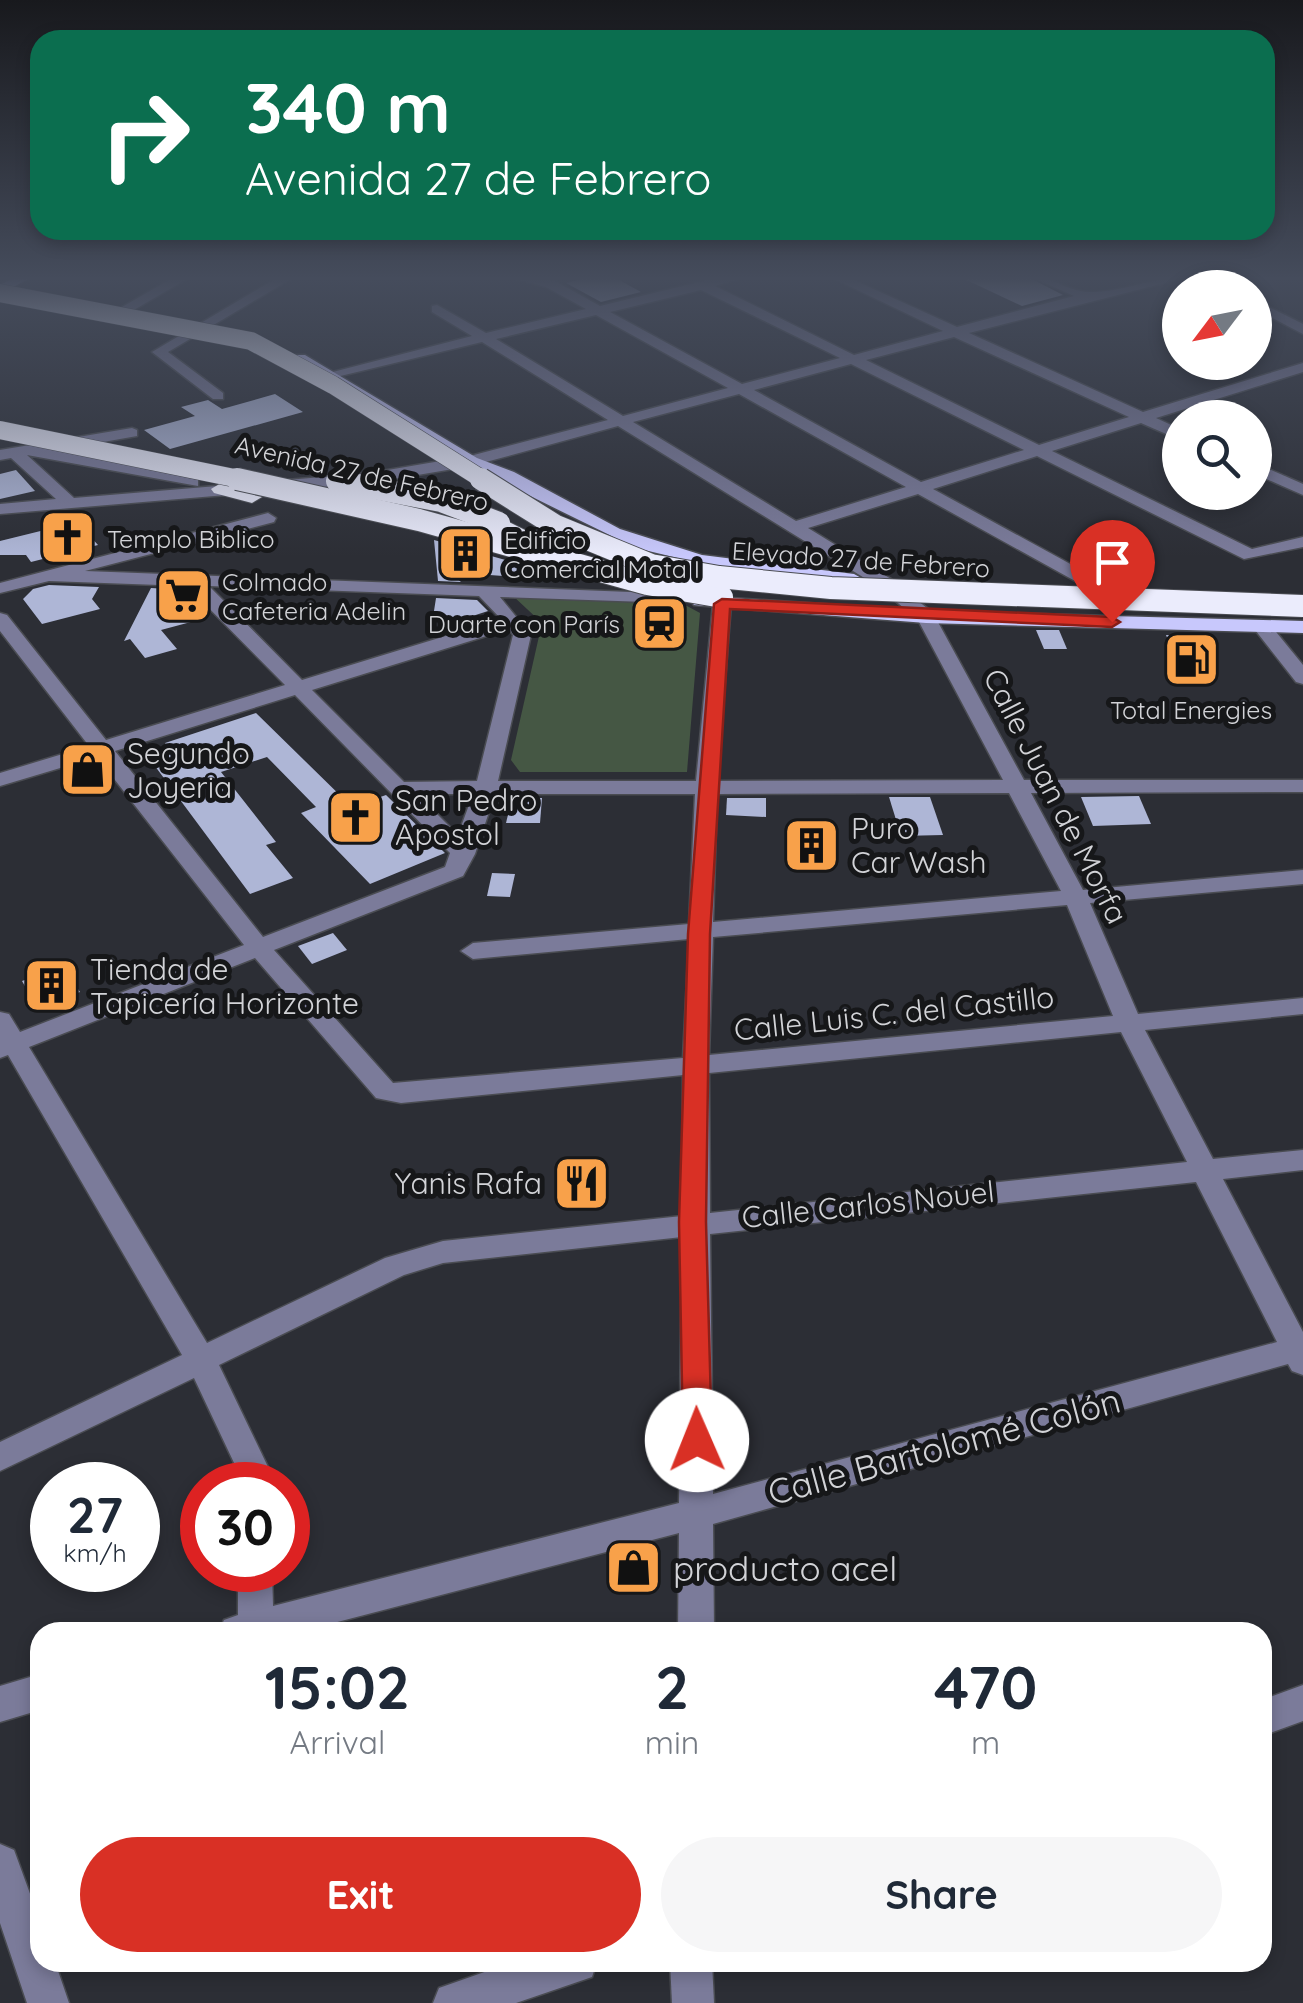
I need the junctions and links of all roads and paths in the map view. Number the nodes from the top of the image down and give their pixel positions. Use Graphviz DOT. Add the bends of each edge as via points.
graph roads {
  1 [pos="182,369"];
  2 [pos="303,369"];
  3 [pos="323,369"];
  4 [pos="350,369"];
  5 [pos="535,369"];
  6 [pos="703,369"];
  7 [pos="812,369"];
  8 [pos="867,369"];
  9 [pos="1038,369"];
  10 [pos="1292,369"];
  11 [pos="332,374"];
  12 [pos="737,389"];
  13 [pos="218,396"];
  14 [pos="1141,417"];
  15 [pos="616,420"];
  16 [pos="0,427"];
  17 [pos="1162,427"];
  18 [pos="132,433"];
  19 [pos="82,441"];
  20 [pos="1033,450"];
  21 [pos="15,452"];
  22 [pos="165,464"];
  23 [pos="478,467"];
  24 [pos="1272,476"];
  25 [pos="304,484"];
  26 [pos="918,486"];
  27 [pos="220,490"];
  28 [pos="1303,490"];
  29 [pos="67,500"];
  30 [pos="0,509"];
  31 [pos="268,518"];
  32 [pos="796,526"];
  33 [pos="530,540"];
  34 [pos="1303,542"];
  35 [pos="42,576"];
  36 [pos="190,579"];
  37 [pos="885,583"];
  38 [pos="0,588"];
  39 [pos="482,589"];
  40 [pos="1110,593"];
  41 [pos="672,594"];
  42 [pos="1303,603"];
  43 [pos="722,604"];
  44 [pos="930,605"];
  45 [pos="1303,618"];
  46 [pos="0,619"];
  47 [pos="514,620"];
  48 [pos="1261,626"];
  49 [pos="1303,627"];
  50 [pos="1303,678"];
  51 [pos="300,686"];
  52 [pos="102,748"];
  53 [pos="0,780"];
  54 [pos="1303,786"];
  55 [pos="399,788"];
  56 [pos="1016,788"];
  57 [pos="486,789"];
  58 [pos="706,790"];
  59 [pos="464,854"];
  60 [pos="1303,876"];
  61 [pos="1076,898"];
  62 [pos="699,934"];
  63 [pos="259,948"];
  64 [pos="473,951"];
  65 [pos="1303,1006"];
  66 [pos="1128,1021"];
  67 [pos="4,1037"];
  68 [pos="696,1067"];
  69 [pos="1303,1160"];
  70 [pos="1205,1170"];
  71 [pos="692,1222"];
  72 [pos="1301,1353"];
  73 [pos="201,1359"];
  74 [pos="0,1457"];
  75 [pos="250,1462"];
  76 [pos="699,1513"];
  77 [pos="252,1592"];
  78 [pos="248,1622"];
  79 [pos="278,1622"];
  80 [pos="696,1622"];
  81 [pos="30,1695"];
  82 [pos="1303,1703"];
  83 [pos="0,1704"];
  84 [pos="1272,1714"];
  85 [pos="0,1864"];
  86 [pos="30,1951"];
  87 [pos="37,1972"];
  88 [pos="547,1972"];
  89 [pos="691,1972"];
  90 [pos="48,2003"];
  91 [pos="454,2003"];
  92 [pos="693,2003"];
  1 -- 13 [label="street"];
  2 -- 44 [label="highway, Elevado 27 de Febrero, bridge" via="556,526 623,557"];
  3 -- 11 [label="main road"];
  4 -- 11 [label="street"];
  5 -- 15 [label="street, Calle Juan de Morfa"];
  6 -- 12 [label="street"];
  7 -- 12 [label="street"];
  8 -- 20 [label="street"];
  9 -- 14 [label="street"];
  10 -- 14 [label="street"];
  11 -- 23 [label="main road"];
  12 -- 15 [label="street"];
  12 -- 26 [label="street"];
  14 -- 17 [label="street"];
  14 -- 20 [label="street"];
  15 -- 23 [label="street"];
  15 -- 32 [label="street, Calle Juan de Morfa"];
  16 -- 19 [label="main road, Avenida 27 de Febrero"];
  16 -- 22 [label="highway, Elevado 27 de Febrero, bridge"];
  18 -- 19 [label="street"];
  19 -- 21 [label="street"];
  19 -- 25 [label="main road, Avenida 27 de Febrero"];
  20 -- 26 [label="street"];
  20 -- 34 [label="street" via="1254,556"];
  21 -- 27 [label="street"];
  21 -- 29 [label="street"];
  22 -- 33 [label="highway, bridge" via="402,492 499,522"];
  22 -- 41 [label="highway, Elevado 27 de Febrero, bridge" via="530,548"];
  23 -- 25 [label="street"];
  23 -- 37 [label="main road" via="496,468 652,547 724,564"];
  23 -- 44 [label="highway, bridge" via="572,527 652,560"];
  24 -- 28 [label="street"];
  25 -- 27 [label="street"];
  25 -- 33 [label="main road, Avenida 27 de Febrero" via="430,508"];
  26 -- 32 [label="street"];
  26 -- 40 [label="street"];
  27 -- 29 [label="street"];
  27 -- 41 [label="highway, bridge"];
  29 -- 30 [label="street"];
  31 -- 35 [label="street"];
  32 -- 37 [label="street, Calle Juan de Morfa"];
  33 -- 41 [label="main road, Avenida 27 de Febrero" via="599,575"];
  35 -- 36 [label="street"];
  35 -- 38 [label="street"];
  36 -- 39 [label="street"];
  36 -- 51 [label="street"];
  37 -- 40 [label="main road"];
  37 -- 44 [label="street, Calle Juan de Morfa"];
  39 -- 41 [label="street"];
  39 -- 47 [label="street"];
  40 -- 42 [label="main road"];
  41 -- 43 [label="main road, Avenida 27 de Febrero"];
  41 -- 45 [label="highway, Elevado 27 de Febrero, bridge"];
  42 -- 44 [label="highway, Elevado 27 de Febrero, bridge"];
  43 -- 44 [label="main road, Avenida 27 de Febrero"];
  43 -- 58 [label="street"];
  44 -- 48 [label="main road, Avenida 27 de Febrero"];
  44 -- 56 [label="street, Calle Juan de Morfa"];
  46 -- 52 [label="street"];
  47 -- 51 [label="street"];
  47 -- 57 [label="street" via="522,635"];
  48 -- 49 [label="main road, Avenida 27 de Febrero"];
  48 -- 50 [label="street"];
  51 -- 52 [label="street"];
  51 -- 55 [label="street"];
  52 -- 53 [label="street"];
  52 -- 63 [label="street"];
  54 -- 56 [label="street"];
  55 -- 57 [label="street"];
  55 -- 59 [label="street"];
  56 -- 58 [label="street"];
  56 -- 61 [label="street, Calle Juan de Morfa"];
  57 -- 58 [label="street"];
  57 -- 59 [label="street"];
  58 -- 62 [label="street"];
  59 -- 63 [label="street" via="442,877"];
  60 -- 61 [label="street"];
  61 -- 62 [label="street"];
  61 -- 66 [label="street, Calle Juan de Morfa"];
  62 -- 64 [label="street"];
  62 -- 68 [label="street"];
  63 -- 67 [label="street"];
  63 -- 68 [label="street, Calle Luis C. del Castillo" via="375,1084 402,1094"];
  65 -- 66 [label="street, Calle Luis C. del Castillo"];
  66 -- 68 [label="street, Calle Luis C. del Castillo"];
  66 -- 70 [label="street, Calle Juan de Morfa"];
  67 -- 73 [label="street"];
  68 -- 71 [label="street"];
  69 -- 70 [label="street, Calle Carlos Nouel"];
  70 -- 71 [label="street, Calle Carlos Nouel"];
  70 -- 72 [label="street, Calle Juan de Morfa"];
  71 -- 73 [label="street, Calle Carlos Nouel" via="416,1259"];
  71 -- 76 [label="street"];
  72 -- 76 [label="street, Calle Bartolomé Colón"];
  73 -- 74 [label="street, Calle Carlos Nouel"];
  73 -- 75 [label="street"];
  76 -- 79 [label="street, Calle Bartolomé Colón"];
  76 -- 80 [label="street"];
  77 -- 78 [label="street"];
  81 -- 83 [label="street"];
  82 -- 84 [label="street"];
  85 -- 86 [label="street"];
  87 -- 90 [label="street"];
  88 -- 91 [label="street"];
  89 -- 92 [label="street"];
}
